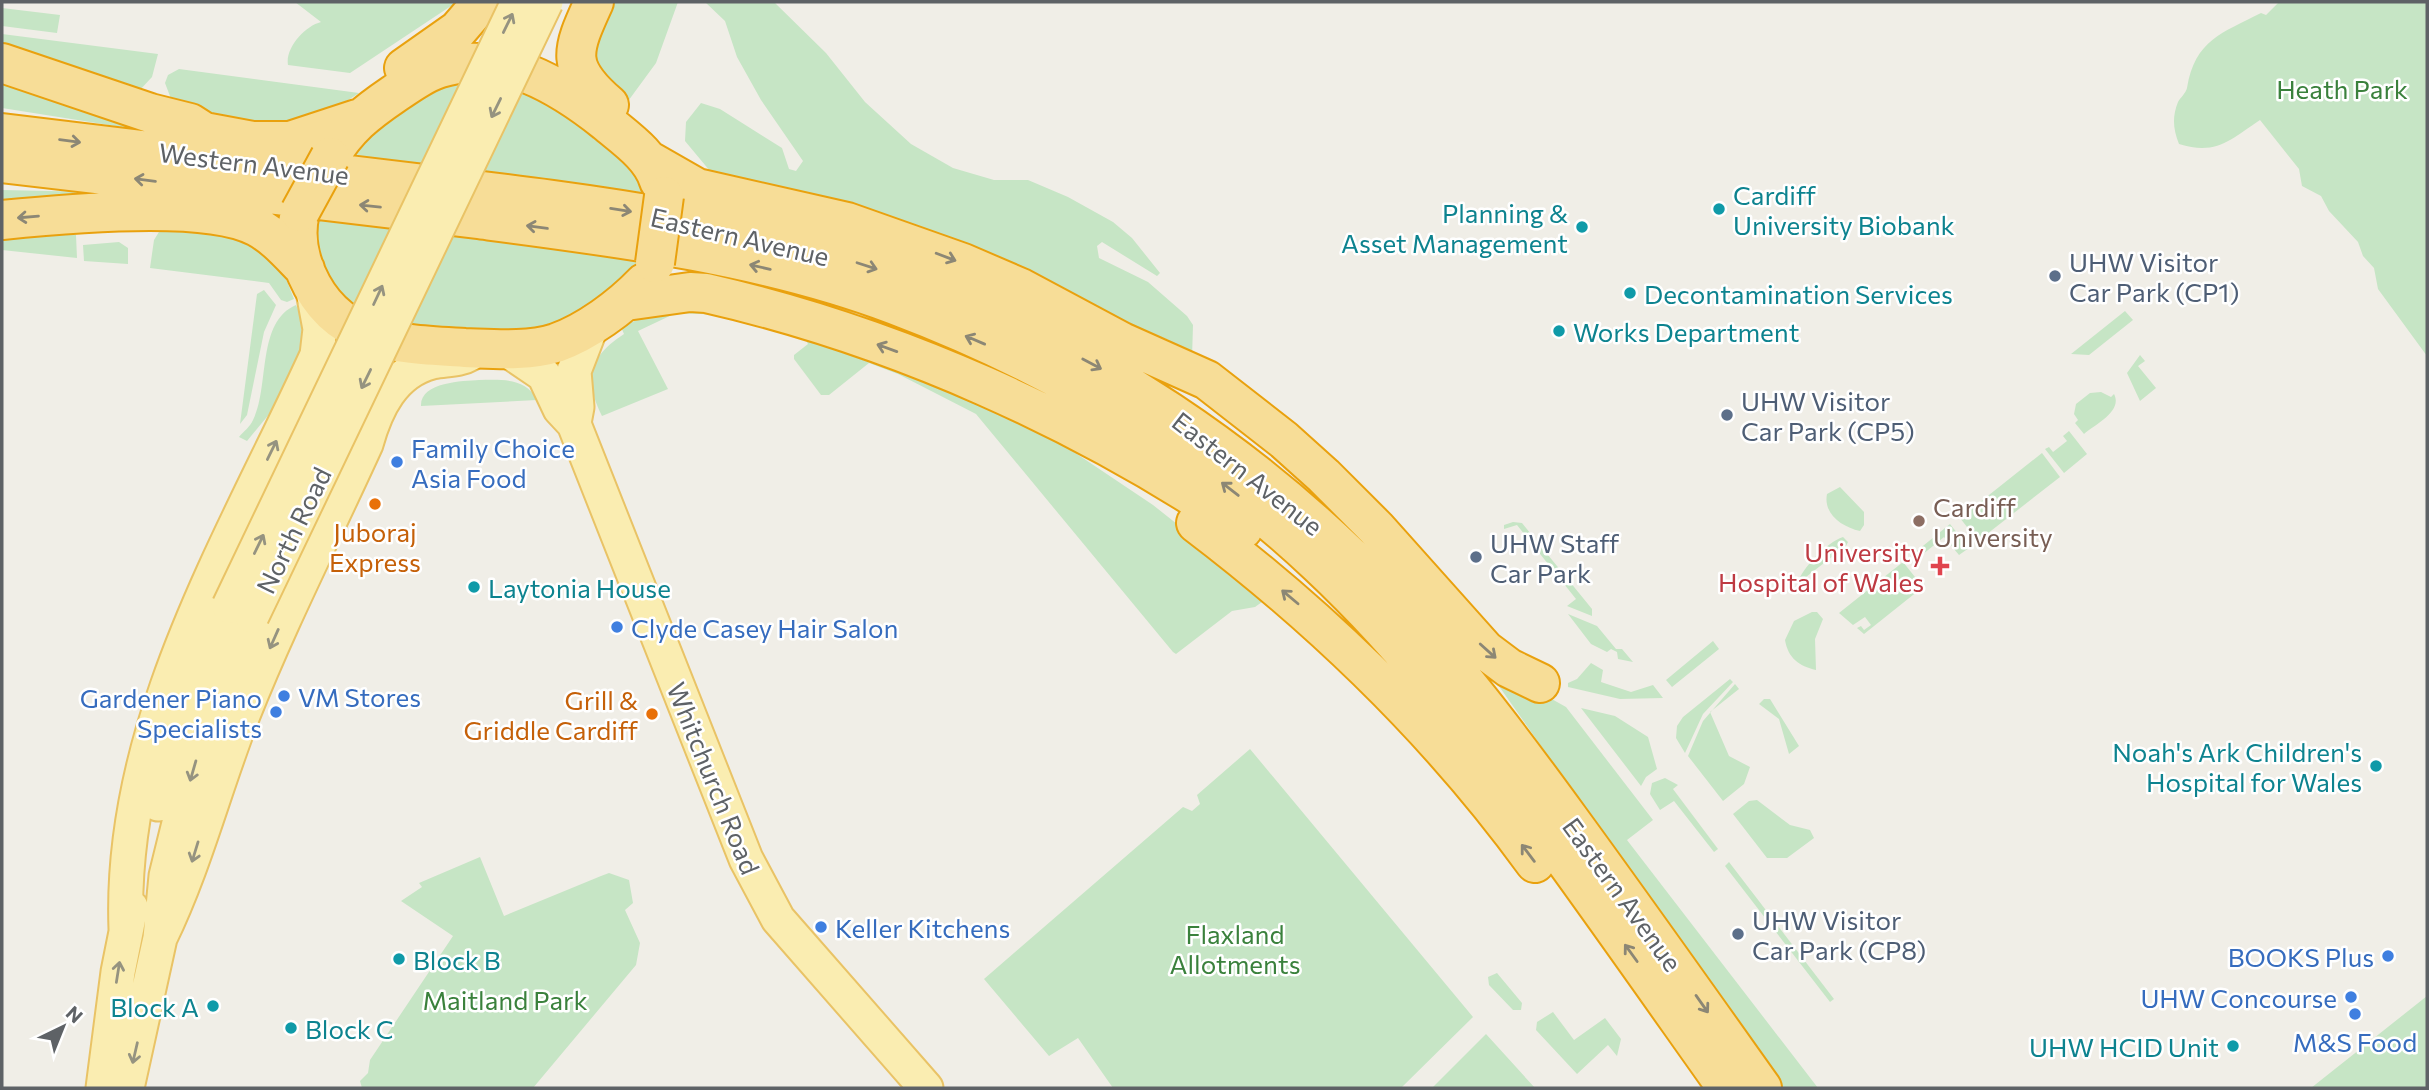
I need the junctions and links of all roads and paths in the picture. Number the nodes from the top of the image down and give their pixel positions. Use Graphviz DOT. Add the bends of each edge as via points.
graph roads {
  1 [pos="482,2"];
  2 [pos="493,2"];
  3 [pos="518,2"];
  4 [pos="546,2"];
  5 [pos="575,2"];
  6 [pos="594,2"];
  7 [pos="2,63"];
  8 [pos="431,71"];
  9 [pos="574,96"];
  10 [pos="357,119"];
  11 [pos="190,123"];
  12 [pos="2,134"];
  13 [pos="648,160"];
  14 [pos="2,163"];
  15 [pos="716,191"];
  16 [pos="505,193"];
  17 [pos="463,217"];
  18 [pos="2,220"];
  19 [pos="308,278"];
  20 [pos="626,301"];
  21 [pos="593,322"];
  22 [pos="1122,342"];
  23 [pos="491,348"];
  24 [pos="574,424"];
  25 [pos="1062,424"];
  26 [pos="1540,683"];
  27 [pos="1508,758"];
  28 [pos="167,816"];
  29 [pos="126,929"];
  30 [pos="160,938"];
  31 [pos="103,1088"];
  32 [pos="127,1088"];
  33 [pos="926,1088"];
  34 [pos="1695,1088"];
  35 [pos="1727,1088"];
  36 [pos="1762,1088"];
  1 -- 11 [label="highway" via="444,41 322,119 267,128"];
  2 -- 8 [label="highway"];
  28 -- 3 [label="main road, North Road, one-way, bridge" via="192,696 224,617"];
  4 -- 28 [label="main road, North Road, one-way, bridge" via="242,637"];
  5 -- 9 [label="highway" via="562,31 558,63"];
  6 -- 15 [label="highway" via="575,52 578,72 586,84"];
  7 -- 11 [label="highway"];
  8 -- 9 [label="highway" via="461,63 496,65 531,75"];
  8 -- 10 [label="highway"];
  9 -- 13 [label="highway"];
  10 -- 11 [label="highway" via="280,143 204,132"];
  10 -- 19 [label="highway, bridge" via="300,212 297,233"];
  12 -- 16 [label="highway, Western Avenue, one-way"];
  13 -- 15 [label="highway" via="696,188"];
  13 -- 20 [label="highway, bridge" via="664,196 655,263 645,282"];
  17 -- 14 [label="highway, Western Avenue, one-way"];
  15 -- 22 [label="highway, one-way" via="848,222 918,246 1021,288"];
  16 -- 27 [label="highway, Eastern Avenue, one-way" via="733,230 862,264 976,306 1104,371 1216,443 1301,511 1422,630"];
  27 -- 17 [label="highway, Eastern Avenue, one-way" via="1289,537 1219,480 1142,427 1038,367 893,304 791,274 611,237"];
  19 -- 18 [label="highway, one-way" via="276,240 258,227 232,219 94,212"];
  19 -- 23 [label="highway" via="340,319 368,335 406,345"];
  29 -- 19 [label="main road, one-way" via="124,879 159,709 192,620 317,355 320,329"];
  20 -- 21 [label="highway"];
  25 -- 20 [label="highway, one-way" via="887,348 748,304 690,292"];
  21 -- 23 [label="highway" via="556,342"];
  21 -- 24 [label="main road, Whitchurch Road" via="574,371"];
  22 -- 26 [label="highway, one-way" via="1207,380 1251,412 1376,528 1485,650"];
  22 -- 27 [label="highway" via="1214,405 1345,521 1396,573"];
  23 -- 24 [label="main road, Whitchurch Road" via="544,375 561,410"];
  23 -- 30 [label="main road, one-way" via="412,370 388,392 266,657 184,889"];
  24 -- 33 [label="main road, Whitchurch Road" via="759,888 778,919"];
  25 -- 27 [label="highway" via="1208,505 1295,568"];
  34 -- 25 [label="highway, one-way" via="1528,853 1414,715 1296,602"];
  35 -- 27 [label="highway, Eastern Avenue, one-way"];
  27 -- 36 [label="highway, Eastern Avenue, one-way"];
  28 -- 29 [label="main road, North Road"];
  28 -- 30 [label="main road, North Road"];
  31 -- 29 [label="main road, North Road, one-way"];
  30 -- 32 [label="main road, North Road, one-way"];
}
